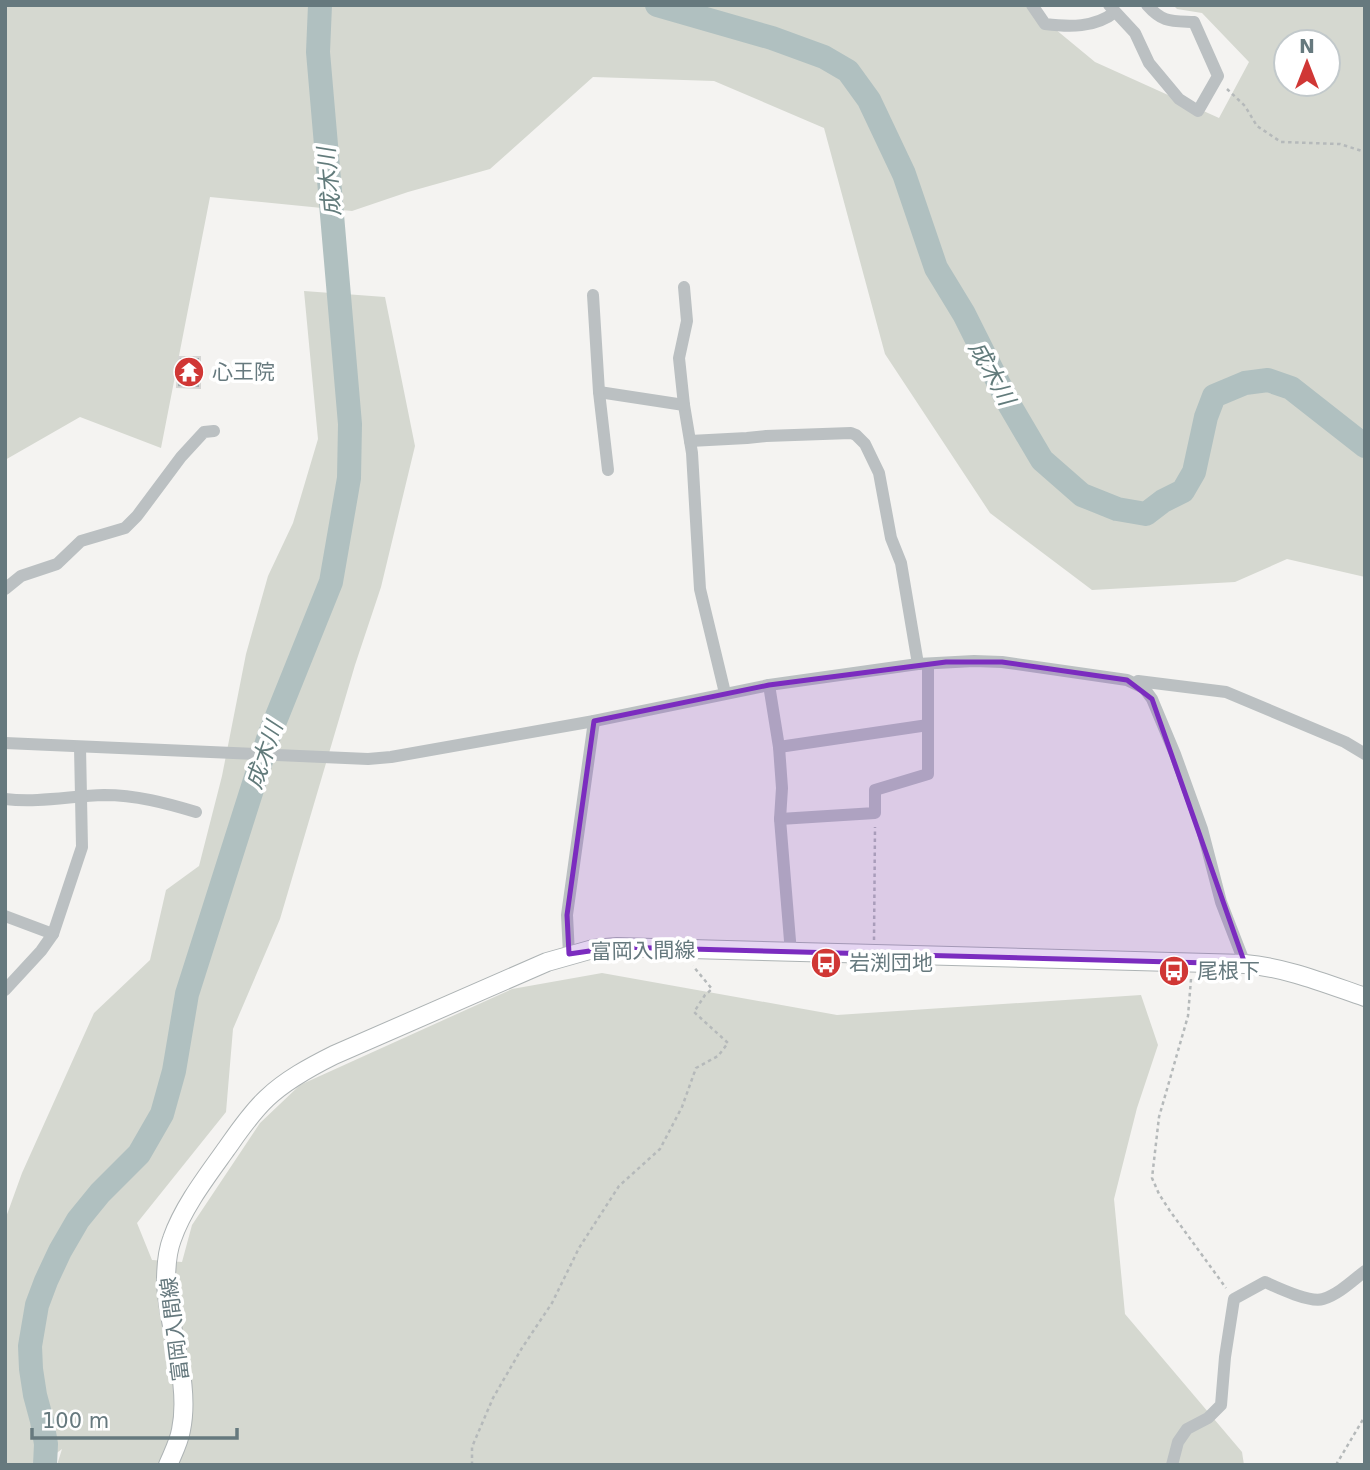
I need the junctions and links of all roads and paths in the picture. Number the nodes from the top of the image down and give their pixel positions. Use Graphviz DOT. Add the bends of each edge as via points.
graph roads {
  1 [pos="1032,5"];
  2 [pos="1147,5"];
  3 [pos="1115,8"];
  4 [pos="1217,79"];
  5 [pos="1365,152"];
  6 [pos="684,287"];
  7 [pos="593,295"];
  8 [pos="600,392"];
  9 [pos="684,404"];
  10 [pos="214,431"];
  11 [pos="690,441"];
  12 [pos="608,470"];
  13 [pos="5,589"];
  14 [pos="923,664"];
  15 [pos="1127,680"];
  16 [pos="769,685"];
  17 [pos="725,693"];
  18 [pos="594,721"];
  19 [pos="928,725"];
  20 [pos="5,743"];
  21 [pos="80,747"];
  22 [pos="779,747"];
  23 [pos="1365,754"];
  24 [pos="81,796"];
  25 [pos="5,799"];
  26 [pos="196,812"];
  27 [pos="875,813"];
  28 [pos="780,820"];
  29 [pos="5,916"];
  30 [pos="53,934"];
  31 [pos="688,949"];
  32 [pos="791,953"];
  33 [pos="569,954"];
  34 [pos="874,955"];
  35 [pos="1192,962"];
  36 [pos="1245,964"];
  37 [pos="5,990"];
  38 [pos="1365,997"];
  39 [pos="1365,1271"];
  40 [pos="1234,1299"];
  41 [pos="1365,1416"];
  42 [pos="168,1465"];
  43 [pos="472,1465"];
  44 [pos="1172,1465"];
  45 [pos="1336,1465"];
  1 -- 3 [label="street" via="1045,24 1072,27 1105,20"];
  2 -- 4 [label="street" via="1166,21 1194,22"];
  3 -- 4 [label="street" via="1135,33 1149,63 1179,99 1198,111"];
  4 -- 5 [label="path" via="1245,106 1257,127 1281,142 1340,144"];
  6 -- 9 [label="street" via="687,321 679,358"];
  7 -- 8 [label="street"];
  8 -- 9 [label="street"];
  8 -- 12 [label="street"];
  9 -- 11 [label="street"];
  10 -- 13 [label="street" via="204,432 181,457 125,528 81,541 57,564 20,576"];
  11 -- 14 [label="street" via="856,435 879,473"];
  11 -- 17 [label="street" via="700,589"];
  14 -- 15 [label="street" via="1002,662"];
  14 -- 16 [label="street"];
  14 -- 19 [label="street"];
  15 -- 23 [label="street" via="1226,692"];
  15 -- 36 [label="street" via="1144,688 1157,710 1202,829 1221,902"];
  16 -- 17 [label="street"];
  16 -- 22 [label="street"];
  17 -- 18 [label="street"];
  18 -- 21 [label="street" via="368,759"];
  18 -- 33 [label="street" via="567,915"];
  19 -- 22 [label="street"];
  19 -- 27 [label="street" via="928,774 876,790"];
  20 -- 21 [label="street"];
  21 -- 24 [label="street"];
  22 -- 28 [label="street"];
  24 -- 25 [label="street"];
  24 -- 26 [label="street" via="132,796"];
  24 -- 30 [label="street" via="82,846"];
  27 -- 28 [label="street"];
  27 -- 34 [label="path"];
  28 -- 32 [label="street"];
  29 -- 30 [label="street"];
  30 -- 37 [label="street"];
  31 -- 32 [label="main road, 富岡入間線"];
  31 -- 33 [label="main road, 富岡入間線" via="617,947"];
  31 -- 43 [label="path" via="692,964 712,989 694,1012 728,1043 718,1056 696,1068 660,1149 619,1186 579,1248 552,1303 493,1398 472,1447"];
  32 -- 34 [label="main road, 富岡入間線"];
  33 -- 42 [label="main road, 富岡入間線" via="321,1061 286,1083 249,1118 197,1190 172,1239 166,1281 183,1408 181,1430"];
  34 -- 35 [label="main road, 富岡入間線"];
  35 -- 36 [label="main road, 富岡入間線"];
  35 -- 40 [label="path" via="1188,1016 1160,1117 1152,1178 1170,1211"];
  36 -- 38 [label="main road, 富岡入間線" via="1291,971"];
  39 -- 40 [label="street" via="1321,1300 1265,1282"];
  40 -- 44 [label="street" via="1221,1405 1187,1429"];
  41 -- 45 [label="path"];
}
